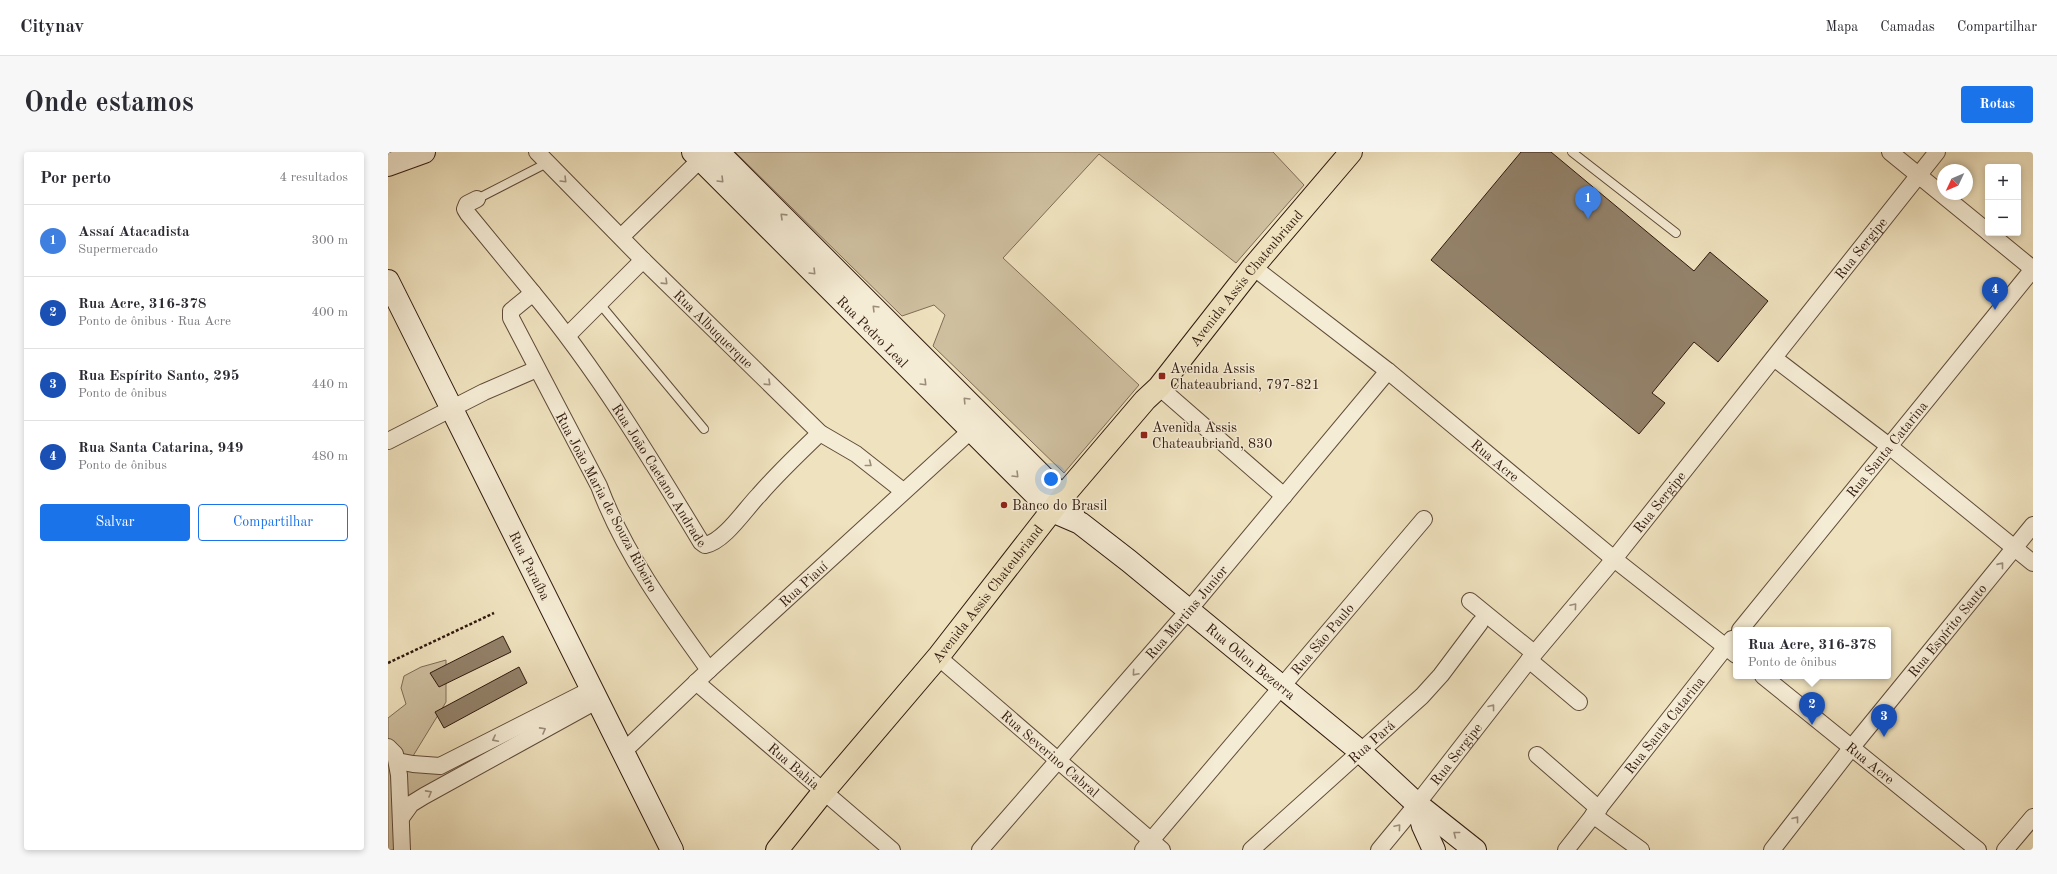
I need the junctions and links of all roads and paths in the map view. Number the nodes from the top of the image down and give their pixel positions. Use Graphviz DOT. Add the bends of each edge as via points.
graph roads {
  1 [pos="424,152"];
  2 [pos="1351,152"];
  3 [pos="1572,152"];
  4 [pos="1890,152"];
  5 [pos="1937,152"];
  6 [pos="705,154"];
  7 [pos="542,157"];
  8 [pos="388,165"];
  9 [pos="1918,175"];
  10 [pos="477,199"];
  11 [pos="1985,229"];
  12 [pos="1676,233"];
  13 [pos="1994,236"];
  14 [pos="621,237"];
  15 [pos="642,260"];
  16 [pos="1253,267"];
  17 [pos="2033,269"];
  18 [pos="388,281"];
  19 [pos="533,292"];
  20 [pos="600,304"];
  21 [pos="568,335"];
  22 [pos="1774,358"];
  23 [pos="537,370"];
  24 [pos="1388,371"];
  25 [pos="1159,387"];
  26 [pos="451,408"];
  27 [pos="978,424"];
  28 [pos="704,429"];
  29 [pos="820,433"];
  30 [pos="388,441"];
  31 [pos="1889,446"];
  32 [pos="903,491"];
  33 [pos="1284,496"];
  34 [pos="1058,504"];
  35 [pos="1424,519"];
  36 [pos="2033,525"];
  37 [pos="2015,548"];
  38 [pos="1614,559"];
  39 [pos="2033,563"];
  40 [pos="1470,601"];
  41 [pos="1188,611"];
  42 [pos="494,613"];
  43 [pos="1480,623"];
  44 [pos="1742,627"];
  45 [pos="1733,646"];
  46 [pos="1531,656"];
  47 [pos="938,657"];
  48 [pos="388,663"];
  49 [pos="709,670"];
  50 [pos="1767,679"];
  51 [pos="696,682"];
  52 [pos="1282,687"];
  53 [pos="595,695"];
  54 [pos="1579,702"];
  55 [pos="388,746"];
  56 [pos="1852,747"];
  57 [pos="624,751"];
  58 [pos="1361,752"];
  59 [pos="1538,755"];
  60 [pos="397,760"];
  61 [pos="1058,761"];
  62 [pos="824,791"];
  63 [pos="1417,804"];
  64 [pos="1596,812"];
  65 [pos="2033,817"];
  66 [pos="400,818"];
  67 [pos="1152,847"];
  68 [pos="402,850"];
  69 [pos="672,850"];
  70 [pos="777,850"];
  71 [pos="892,850"];
  72 [pos="980,850"];
  73 [pos="1252,850"];
  74 [pos="1379,850"];
  75 [pos="1434,850"];
  76 [pos="1475,850"];
  77 [pos="1566,850"];
  78 [pos="1641,850"];
  79 [pos="1772,850"];
  80 [pos="1978,850"];
  81 [pos="2005,850"];
  1 -- 8 [label="main road"];
  2 -- 16 [label="main road, Avenida Assis Chateubriand"];
  3 -- 12 [label="lane"];
  4 -- 9 [label="street"];
  5 -- 9 [label="street, Rua Sergipe"];
  6 -- 14 [label="street"];
  6 -- 27 [label="main road, Rua Pedro Leal"];
  7 -- 10 [label="lane"];
  7 -- 14 [label="street, Rua Albuquerque, one-way"];
  9 -- 11 [label="street"];
  9 -- 22 [label="street, Rua Sergipe"];
  10 -- 19 [label="street, Rua João Caetano Andrade" via="465,209 468,214"];
  13 -- 17 [label="street"];
  14 -- 15 [label="street, Rua Albuquerque"];
  15 -- 20 [label="street"];
  15 -- 29 [label="street, Rua Albuquerque, one-way"];
  16 -- 24 [label="street, Rua Acre"];
  16 -- 25 [label="main road, Avenida Assis Chateubriand"];
  17 -- 31 [label="street, Rua Santa Catarina"];
  18 -- 26 [label="main road, Rua Paraíba"];
  19 -- 21 [label="street, Rua João Caetano Andrade"];
  19 -- 23 [label="street, Rua João Maria de Souza Ribeiro" via="511,311"];
  20 -- 21 [label="street"];
  20 -- 28 [label="lane"];
  21 -- 29 [label="street, Rua João Caetano Andrade" via="607,391 705,545 714,542 732,525"];
  22 -- 31 [label="street"];
  22 -- 38 [label="street, Rua Sergipe"];
  23 -- 26 [label="street"];
  23 -- 49 [label="street, Rua João Maria de Souza Ribeiro" via="644,577"];
  24 -- 33 [label="street, Rua Martins Junior"];
  24 -- 38 [label="street, Rua Acre"];
  25 -- 33 [label="street"];
  25 -- 34 [label="main road, Avenida Assis Chateubriand" via="1145,400"];
  26 -- 30 [label="street"];
  26 -- 53 [label="main road, Rua Paraíba"];
  27 -- 32 [label="street, Rua Piauí"];
  27 -- 34 [label="main road, Rua Pedro Leal"];
  29 -- 32 [label="street, Rua Albuquerque, one-way" via="856,454"];
  31 -- 37 [label="street"];
  31 -- 44 [label="street, Rua Santa Catarina"];
  32 -- 49 [label="street, Rua Piauí"];
  33 -- 41 [label="street, Rua Martins Junior"];
  34 -- 41 [label="main road, Rua Odon Bezerra"];
  34 -- 47 [label="main road, Avenida Assis Chateubriand"];
  35 -- 52 [label="street, Rua São Paulo"];
  36 -- 37 [label="street, Rua Espírito Santo"];
  37 -- 39 [label="street"];
  56 -- 37 [label="street, Rua Espírito Santo, one-way"];
  38 -- 45 [label="street, Rua Acre"];
  46 -- 38 [label="street, Rua Sergipe, one-way"];
  40 -- 46 [label="street"];
  41 -- 52 [label="main road, Rua Odon Bezerra"];
  41 -- 61 [label="street, Rua Martins Junior, one-way"];
  42 -- 48 [label="path"];
  43 -- 58 [label="street, Rua Pará" via="1436,680"];
  45 -- 64 [label="street, Rua Santa Catarina"];
  46 -- 54 [label="street"];
  63 -- 46 [label="street, Rua Sergipe, one-way"];
  47 -- 61 [label="street, Rua Severino Cabral"];
  47 -- 62 [label="main road, Avenida Assis Chateubriand"];
  49 -- 51 [label="street, Rua Piauí"];
  50 -- 56 [label="street, Rua Acre"];
  51 -- 57 [label="street, Rua Piauí"];
  51 -- 62 [label="street, Rua Bahia"];
  52 -- 58 [label="main road, Rua Odon Bezerra"];
  52 -- 67 [label="street, Rua São Paulo"];
  53 -- 57 [label="main road, Rua Paraíba"];
  53 -- 60 [label="street, one-way" via="440,766"];
  66 -- 53 [label="street, one-way" via="412,804 424,796"];
  55 -- 60 [label="street"];
  79 -- 56 [label="street, Rua Espírito Santo, one-way"];
  56 -- 80 [label="street, Rua Acre"];
  57 -- 69 [label="main road, Rua Paraíba"];
  58 -- 63 [label="main road, Rua Odon Bezerra"];
  58 -- 73 [label="street, Rua Pará"];
  59 -- 64 [label="street"];
  60 -- 66 [label="street"];
  61 -- 67 [label="street, Rua Severino Cabral"];
  61 -- 72 [label="street, Rua Martins Junior"];
  62 -- 70 [label="main road, Avenida Assis Chateubriand"];
  62 -- 71 [label="street, Rua Bahia"];
  74 -- 63 [label="street, Rua Sergipe, one-way"];
  63 -- 75 [label="main road"];
  76 -- 63 [label="main road, Rua Odon Bezerra, one-way"];
  64 -- 77 [label="street, Rua Santa Catarina"];
  64 -- 78 [label="street"];
  65 -- 81 [label="street"];
  66 -- 68 [label="street"];
}
